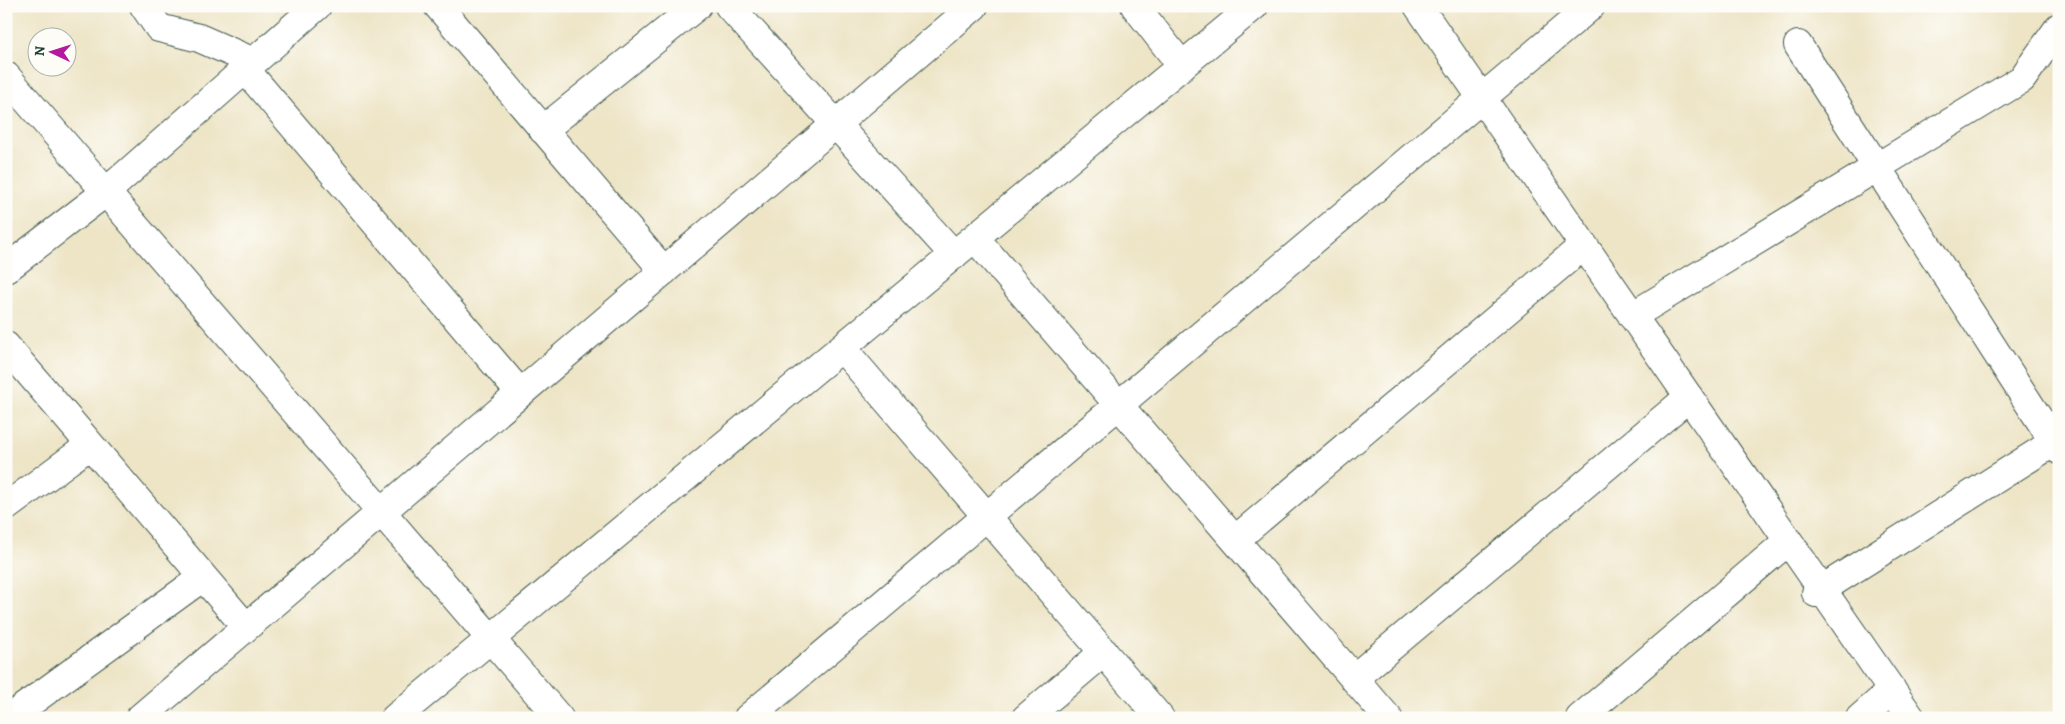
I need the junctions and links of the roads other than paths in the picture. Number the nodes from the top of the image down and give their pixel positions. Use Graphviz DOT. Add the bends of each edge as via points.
graph roads {
  1 [pos="144,6"];
  2 [pos="317,6"];
  3 [pos="438,6"];
  4 [pos="697,6"];
  5 [pos="729,6"];
  6 [pos="974,6"];
  7 [pos="1135,6"];
  8 [pos="1254,6"];
  9 [pos="1418,6"];
  10 [pos="1591,6"];
  11 [pos="2059,27"];
  12 [pos="1798,45"];
  13 [pos="250,65"];
  14 [pos="1182,66"];
  15 [pos="6,76"];
  16 [pos="1482,98"];
  17 [pos="837,123"];
  18 [pos="543,130"];
  19 [pos="1877,168"];
  20 [pos="106,192"];
  21 [pos="975,238"];
  22 [pos="1583,246"];
  23 [pos="954,255"];
  24 [pos="6,269"];
  25 [pos="664,271"];
  26 [pos="1632,316"];
  27 [pos="6,346"];
  28 [pos="842,348"];
  29 [pos="520,393"];
  30 [pos="1689,397"];
  31 [pos="1118,405"];
  32 [pos="2057,444"];
  33 [pos="90,445"];
  34 [pos="6,507"];
  35 [pos="382,512"];
  36 [pos="987,516"];
  37 [pos="1235,540"];
  38 [pos="1788,541"];
  39 [pos="204,577"];
  40 [pos="1818,591"];
  41 [pos="246,627"];
  42 [pos="491,638"];
  43 [pos="1104,652"];
  44 [pos="1354,678"];
  45 [pos="1892,690"];
  46 [pos="9,718"];
  47 [pos="140,718"];
  48 [pos="395,718"];
  49 [pos="559,718"];
  50 [pos="748,718"];
  51 [pos="1026,718"];
  52 [pos="1160,718"];
  53 [pos="1388,718"];
  54 [pos="1580,718"];
  55 [pos="1860,718"];
  56 [pos="1911,718"];
  1 -- 13 [label="street" via="159,28 199,38"];
  2 -- 13 [label="street"];
  3 -- 18 [label="street"];
  4 -- 18 [label="street"];
  5 -- 17 [label="street"];
  6 -- 17 [label="street"];
  7 -- 14 [label="street"];
  8 -- 14 [label="street"];
  9 -- 16 [label="street"];
  10 -- 16 [label="street"];
  11 -- 19 [label="street" via="2022,79"];
  12 -- 19 [label="street"];
  13 -- 20 [label="street"];
  13 -- 29 [label="street"];
  14 -- 21 [label="street"];
  15 -- 20 [label="street"];
  16 -- 22 [label="street"];
  16 -- 31 [label="street"];
  17 -- 23 [label="street"];
  17 -- 25 [label="street"];
  18 -- 25 [label="street"];
  19 -- 26 [label="street"];
  19 -- 32 [label="street"];
  20 -- 24 [label="street"];
  20 -- 35 [label="street"];
  21 -- 23 [label="street"];
  21 -- 31 [label="street"];
  22 -- 26 [label="street"];
  22 -- 37 [label="street"];
  23 -- 28 [label="street"];
  25 -- 29 [label="street"];
  26 -- 30 [label="street"];
  27 -- 33 [label="street"];
  28 -- 36 [label="street"];
  28 -- 42 [label="street"];
  29 -- 35 [label="street"];
  30 -- 38 [label="street"];
  30 -- 44 [label="street"];
  31 -- 36 [label="street"];
  31 -- 37 [label="street"];
  32 -- 40 [label="street"];
  33 -- 34 [label="street"];
  33 -- 39 [label="street"];
  35 -- 41 [label="street"];
  35 -- 42 [label="street"];
  36 -- 43 [label="street"];
  36 -- 50 [label="street"];
  37 -- 44 [label="street"];
  38 -- 40 [label="street"];
  38 -- 54 [label="street"];
  39 -- 41 [label="street"];
  39 -- 46 [label="street"];
  40 -- 45 [label="street"];
  41 -- 47 [label="street"];
  42 -- 48 [label="street"];
  42 -- 49 [label="street"];
  43 -- 51 [label="street"];
  43 -- 52 [label="street"];
  44 -- 53 [label="street"];
  45 -- 55 [label="street"];
  45 -- 56 [label="street"];
}
